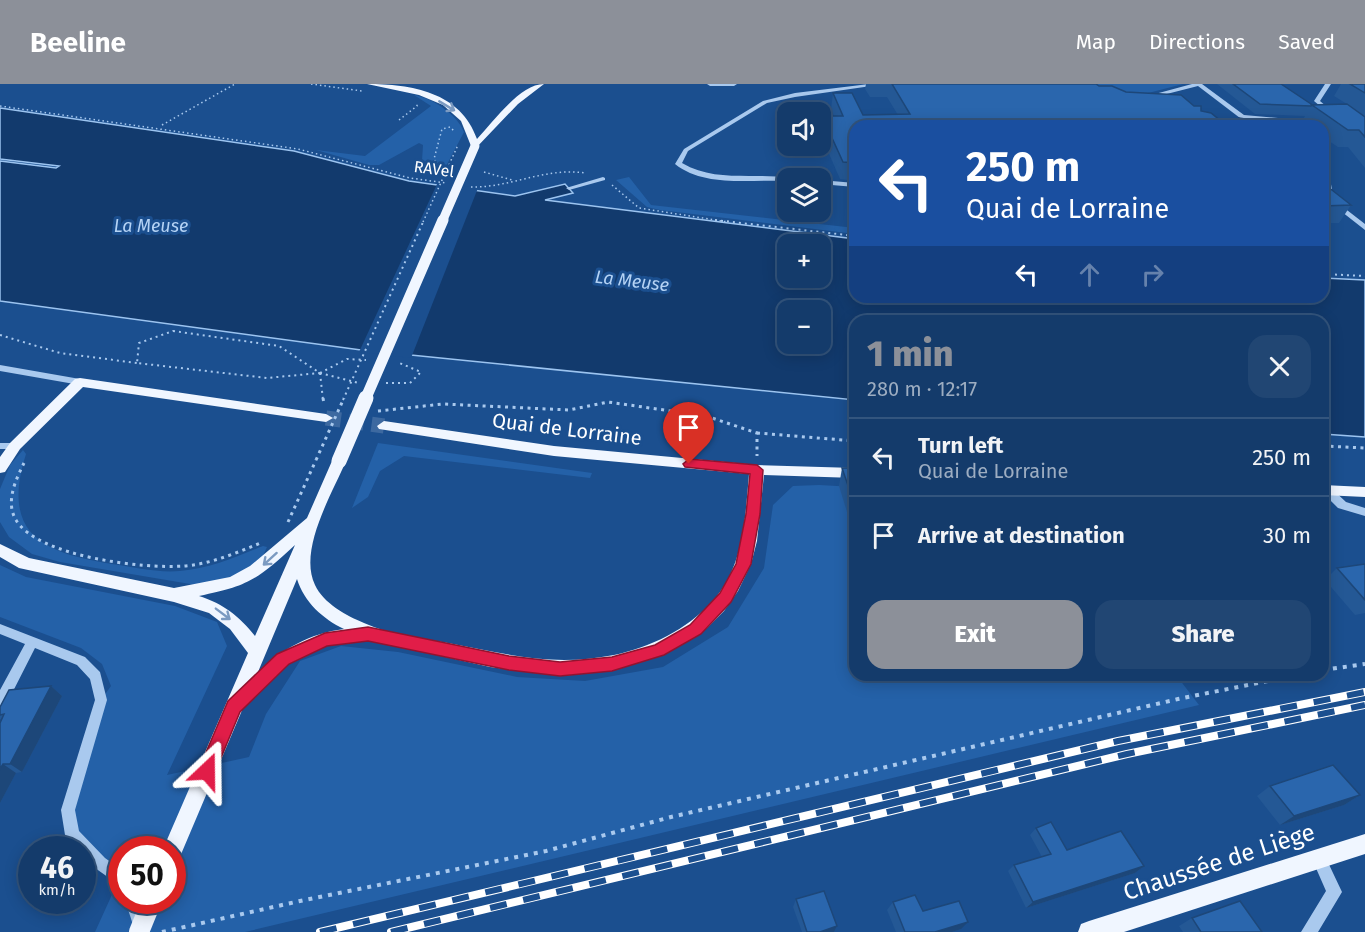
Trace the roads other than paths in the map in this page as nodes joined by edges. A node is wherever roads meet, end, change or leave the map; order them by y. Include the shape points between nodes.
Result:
1 (371, 84) edge
2 (527, 84) edge
3 (540, 84) edge
4 (710, 84) edge
5 (734, 84) edge
6 (882, 84) edge
7 (1199, 84) edge
8 (1328, 84) edge
9 (1145, 97) edge
10 (1242, 117) junction
11 (1338, 118) edge
12 (1244, 120) edge
13 (1278, 120) edge
14 (475, 146) junction
15 (603, 179) road end
16 (777, 179) edge
17 (831, 183) edge
18 (849, 184) edge
19 (569, 188) dead end
20 (1329, 202) edge
21 (1365, 228) edge
22 (0, 368) edge
23 (80, 382) junction
24 (331, 417) tunnel mouth
25 (384, 426) tunnel mouth
26 (0, 446) edge
27 (15, 446) junction
28 (0, 468) edge
29 (757, 470) junction
30 (849, 473) edge
31 (1329, 490) edge
32 (1365, 492) edge
33 (1329, 494) edge
34 (1365, 512) edge
35 (314, 519) junction
36 (303, 546) junction
37 (0, 550) edge
38 (174, 595) junction
39 (0, 629) edge
40 (368, 634) junction
41 (32, 642) junction
42 (258, 653) junction
43 (0, 703) edge
44 (234, 707) junction
45 (179, 836) edge
46 (1365, 844) edge
47 (1319, 859) junction
48 (108, 869) edge
49 (136, 914) edge
50 (147, 914) edge
51 (140, 932) edge
52 (1089, 932) edge
53 (1309, 932) edge

1 -> 14 main road via 416,92 448,104 466,122
2 - 14 main road via 482,128
3 - 14 main road via 515,102
4 - 5 street
6 - 16 street via 765,102 686,150 678,164 705,176
7 - 9 street
7 - 10 street
8 - 11 street via 1317,101
10 - 12 street
10 - 13 street
14 - 35 main road, bridge
15 - 19 street
17 - 18 street
20 - 21 street
22 - 23 street
23 - 24 main road
23 - 27 main road
25 - 29 main road, Quai de Lorraine via 555,451
26 - 27 street
27 - 28 main road
29 - 30 main road, Quai de Lorraine
29 - 40 main road via 743,564 726,597 695,629 659,650 612,664 560,669 509,663
31 - 32 main road
33 - 34 street via 1342,505
35 - 36 main road
35 -> 38 main road via 256,571 233,583
36 - 40 main road via 303,577 312,596 335,616
36 - 42 main road
37 - 38 main road via 25,564
38 -> 42 main road via 214,608 236,624
39 - 41 street
40 - 44 main road via 325,639 283,659
41 - 43 street
41 - 48 street via 81,661 96,676 100,700 68,810 72,835
42 - 44 main road
44 - 45 main road
46 - 47 main road, Chaussée de Liège
47 - 52 main road, Chaussée de Liège
47 - 53 street via 1334,892
49 - 51 street
50 - 51 main road, bridge

